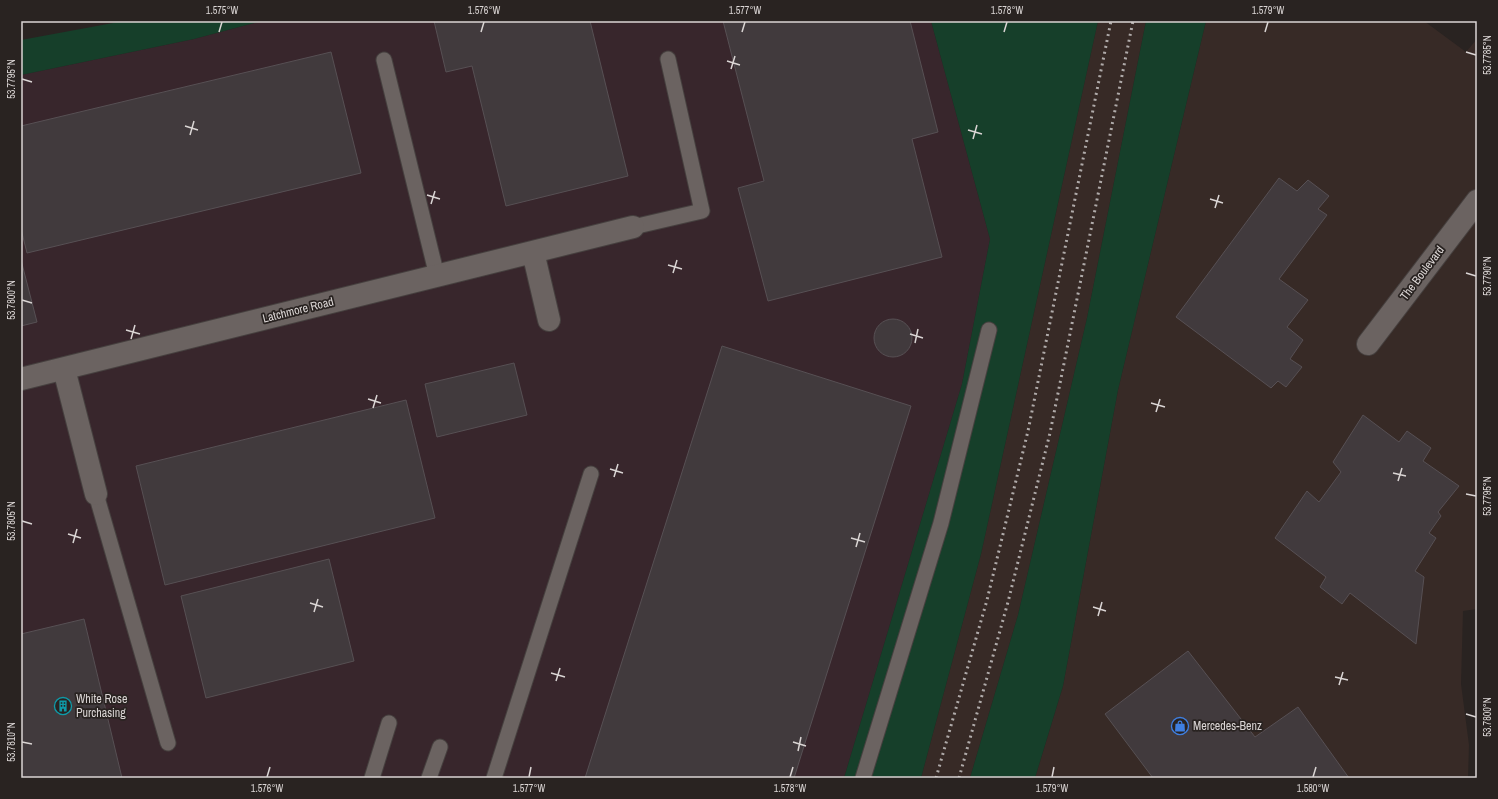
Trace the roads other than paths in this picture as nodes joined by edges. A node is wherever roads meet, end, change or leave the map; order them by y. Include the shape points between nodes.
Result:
1 (668, 59) dead end
2 (384, 60) dead end
3 (1477, 201) edge
4 (633, 227) joint
5 (533, 252) junction
6 (437, 276) junction
7 (549, 320) dead end
8 (989, 330) dead end
9 (1368, 344) dead end
10 (64, 369) junction
11 (21, 379) edge
12 (591, 474) dead end
13 (96, 494) joint
14 (389, 723) dead end
15 (168, 743) dead end
16 (440, 747) dead end
17 (372, 778) edge
18 (429, 778) edge
19 (494, 778) edge
20 (863, 778) edge

1 - 4 lane via 702,211
2 - 6 lane
3 - 9 street, The Boulevard
4 - 5 street, Latchmore Road
5 - 6 street, Latchmore Road
5 - 7 street
6 - 10 street, Latchmore Road
8 - 20 lane via 940,523
10 - 11 street, Latchmore Road
10 - 13 street
12 - 19 lane
13 - 15 lane
14 - 17 lane
16 - 18 lane

